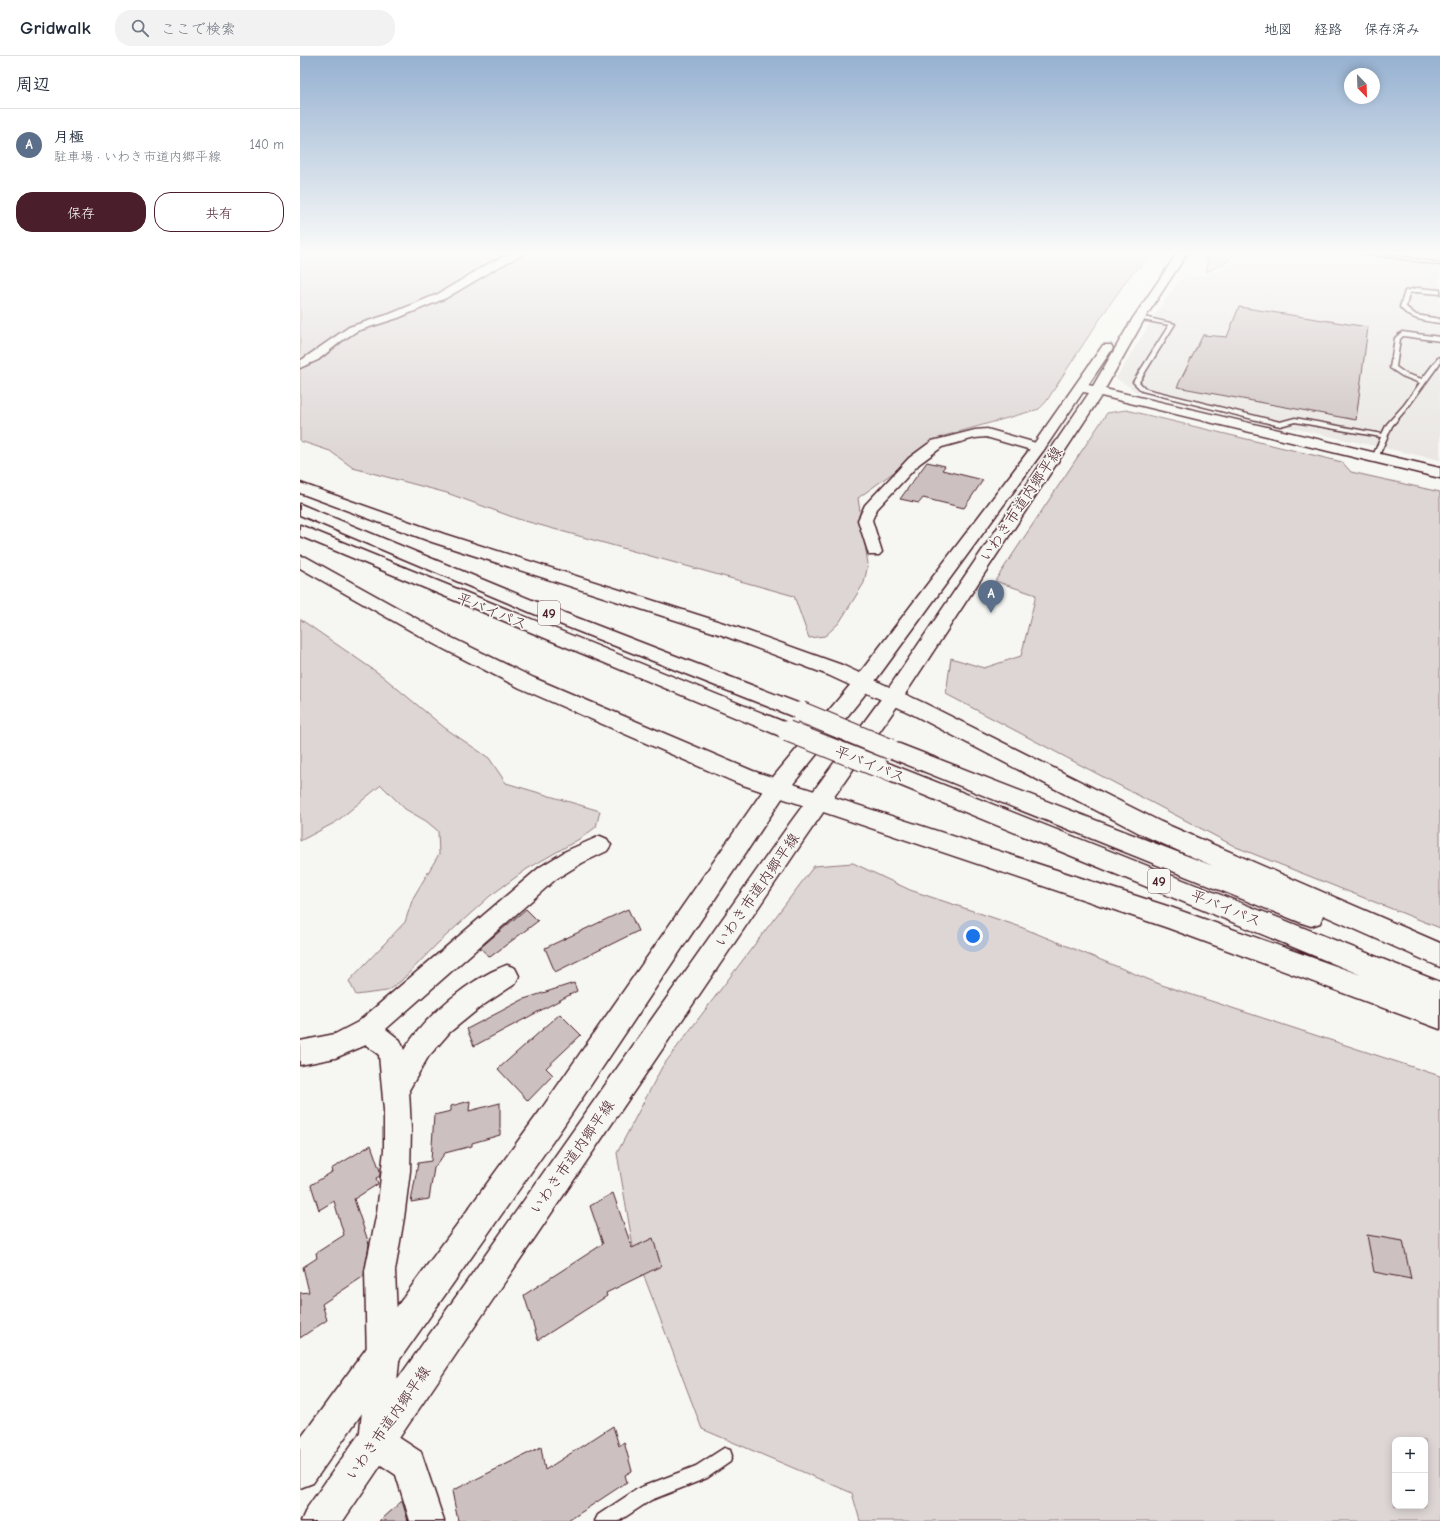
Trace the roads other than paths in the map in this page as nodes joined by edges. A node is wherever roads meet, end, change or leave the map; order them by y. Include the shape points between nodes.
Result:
1 (379, 320) edge
2 (1126, 320) edge
3 (1138, 320) edge
4 (1152, 320) edge
5 (1440, 339) edge
6 (1440, 359) edge
7 (300, 365) edge
8 (1424, 382) junction
9 (1080, 388) junction
10 (1097, 392) junction
11 (1384, 436) junction
12 (1038, 448) junction
13 (1375, 458) junction
14 (1440, 472) edge
15 (300, 488) edge
16 (300, 509) edge
17 (300, 530) edge
18 (874, 552) dead end
19 (300, 560) edge
20 (863, 683) junction
21 (893, 697) junction
22 (884, 758) junction
23 (777, 788) junction
24 (819, 802) junction
25 (600, 845) dead end
26 (1440, 955) edge
27 (1440, 965) edge
28 (507, 976) dead end
29 (1440, 996) edge
30 (1440, 1016) edge
31 (367, 1030) junction
32 (300, 1053) edge
33 (397, 1086) junction
34 (383, 1352) junction
35 (375, 1441) junction
36 (724, 1456) dead end
37 (300, 1470) edge
38 (320, 1521) edge
39 (427, 1521) edge
40 (604, 1521) edge

1 - 7 street via 352,329
2 - 9 main road, いわき市道内郷平線
3 - 10 main road, いわき市道内郷平線
4 - 11 lane via 1172,324 1136,382 1144,390 1280,424 1295,420
5 - 8 lane via 1408,333 1397,339 1394,368 1404,375
6 - 8 lane
8 - 11 lane via 1388,426
9 - 10 main road
9 - 12 main road, いわき市道内郷平線
10 - 13 main road
10 - 21 main road, いわき市道内郷平線
11 - 13 lane
12 - 18 street via 987,433 937,444 914,461 870,508 865,520
12 - 20 main road, いわき市道内郷平線
13 - 14 main road
15 - 20 main road via 452,542 729,631
16 - 22 main road, 平バイパス / 49, bridge via 523,603 801,712
17 - 22 main road, 平バイパス / 49, bridge via 787,731
19 - 23 main road via 441,640 527,683 744,777
20 - 21 main road
20 - 23 main road, いわき市道内郷平線
21 - 24 main road, いわき市道内郷平線
21 - 26 main road via 1153,829
22 - 27 main road, 平バイパス / 49
22 - 29 main road, 平バイパス / 49
23 - 24 main road
23 - 34 main road, いわき市道内郷平線 via 550,1121
24 - 30 main road via 1170,918
24 - 35 main road, いわき市道内郷平線
25 - 31 street via 574,857 548,874
28 - 33 street via 464,1006 422,1044
31 - 32 street via 348,1042
31 - 33 street via 391,1049
33 - 34 street via 398,1160 381,1260
34 - 35 street
34 - 37 main road, いわき市道内郷平線
35 - 38 main road, いわき市道内郷平線
35 - 39 street via 409,1464
36 - 40 lane via 700,1472 645,1494

